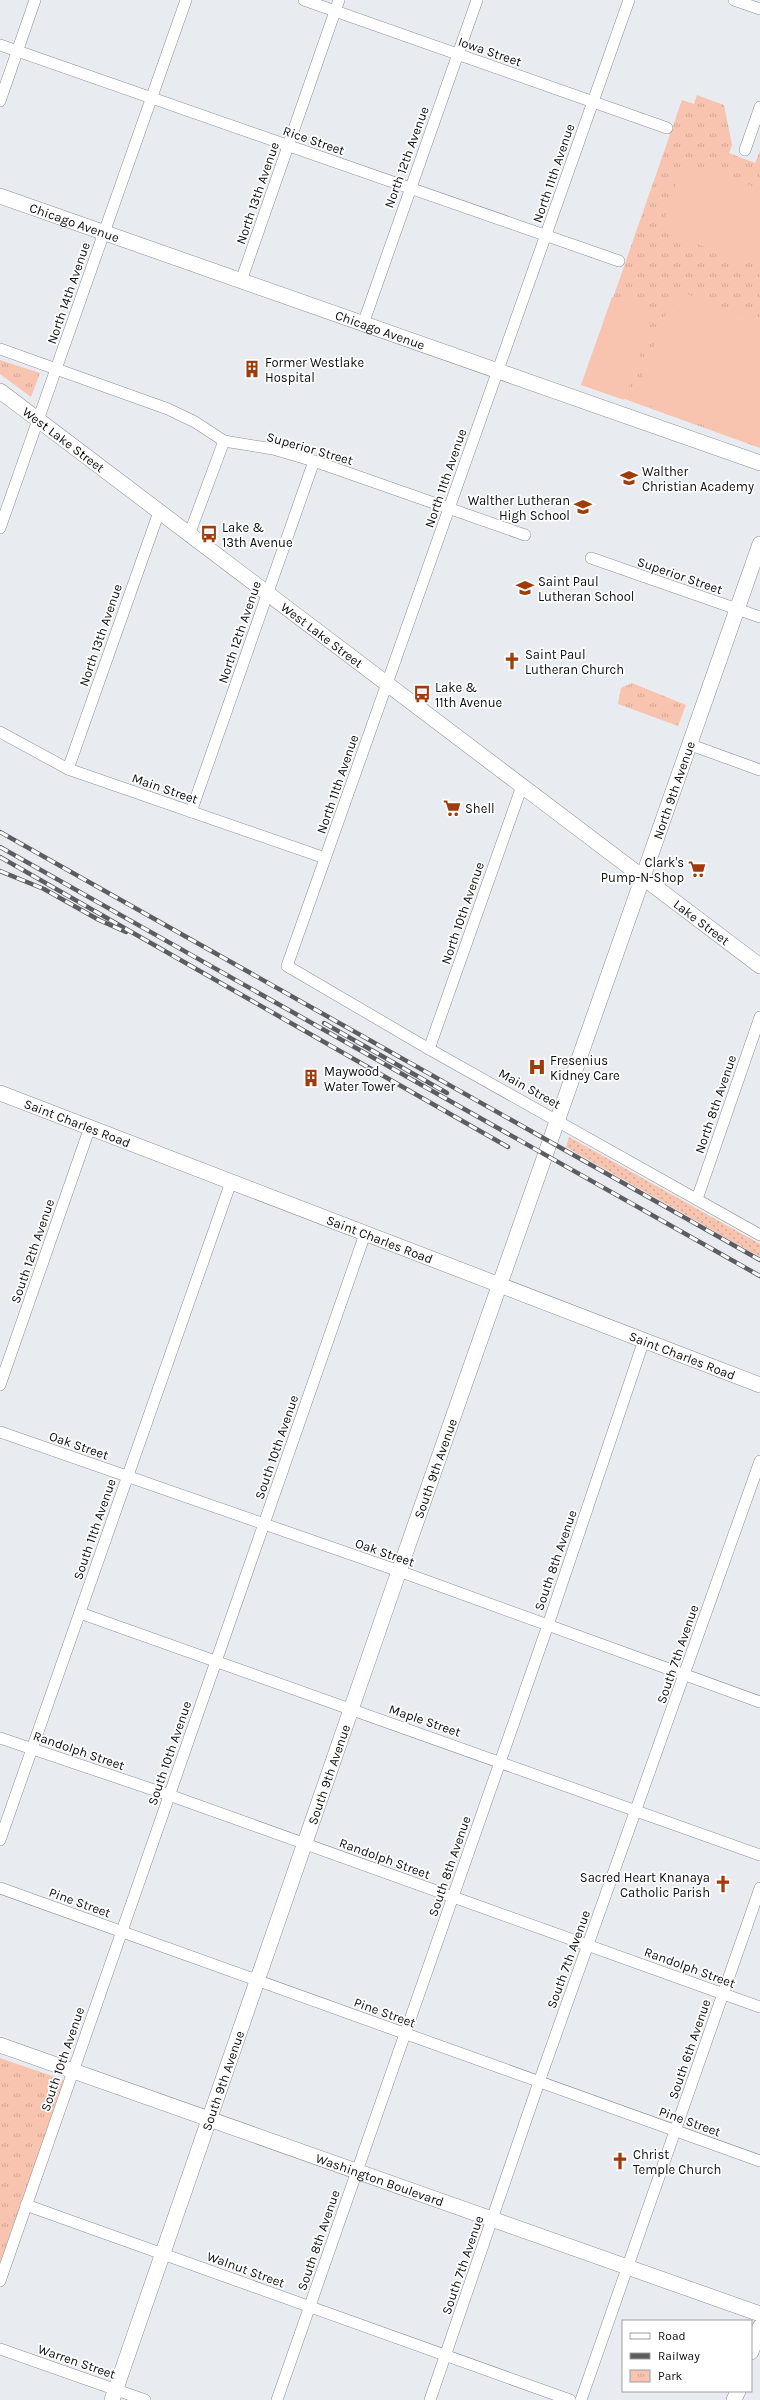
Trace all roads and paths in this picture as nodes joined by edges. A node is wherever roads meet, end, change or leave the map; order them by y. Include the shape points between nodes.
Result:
1 (35, 0) edge
2 (186, 0) edge
3 (304, 0) edge
4 (339, 0) edge
5 (477, 0) edge
6 (629, 0) edge
7 (734, 0) edge
8 (760, 9) edge
9 (336, 11) junction
10 (0, 45) edge
11 (17, 51) junction
12 (458, 54) junction
13 (152, 98) junction
14 (0, 101) edge
15 (593, 102) junction
16 (760, 107) edge
17 (667, 128) dead end
18 (288, 146) junction
19 (745, 150) dead end
20 (410, 188) junction
21 (0, 196) edge
22 (104, 233) junction
23 (546, 236) junction
24 (619, 261) dead end
25 (241, 281) junction
26 (362, 324) junction
27 (0, 349) edge
28 (56, 369) junction
29 (497, 372) junction
30 (0, 391) edge
31 (38, 420) junction
32 (224, 441) junction
33 (314, 461) junction
34 (760, 463) edge
35 (450, 508) junction
36 (159, 512) junction
37 (0, 528) edge
38 (525, 535) dead end
39 (189, 536) junction
40 (760, 544) edge
41 (591, 558) dead end
42 (267, 595) junction
43 (738, 610) junction
44 (760, 618) edge
45 (387, 685) junction
46 (0, 732) edge
47 (691, 745) junction
48 (68, 769) junction
49 (760, 770) edge
50 (522, 786) junction
51 (191, 812) junction
52 (326, 858) junction
53 (644, 878) junction
54 (287, 966) joint
55 (760, 966) edge
56 (760, 1018) edge
57 (429, 1049) junction
58 (0, 1093) edge
59 (559, 1120) junction
60 (90, 1127) junction
61 (548, 1150) joint
62 (231, 1182) junction
63 (697, 1199) junction
64 (365, 1234) junction
65 (760, 1234) edge
66 (501, 1286) junction
67 (644, 1340) junction
68 (0, 1385) edge
69 (760, 1385) edge
70 (0, 1432) edge
71 (760, 1461) edge
72 (128, 1476) junction
73 (264, 1524) junction
74 (399, 1571) junction
75 (80, 1613) junction
76 (548, 1625) junction
77 (216, 1662) junction
78 (685, 1676) junction
79 (760, 1702) edge
80 (353, 1710) junction
81 (0, 1738) edge
82 (32, 1749) junction
83 (500, 1762) junction
84 (169, 1796) junction
85 (636, 1811) junction
86 (0, 1840) edge
87 (306, 1845) junction
88 (760, 1855) edge
89 (0, 1888) edge
90 (760, 1888) edge
91 (453, 1897) junction
92 (122, 1932) junction
93 (588, 1945) junction
94 (258, 1981) junction
95 (723, 1994) junction
96 (760, 2007) edge
97 (405, 2034) junction
98 (0, 2045) edge
99 (73, 2071) junction
100 (539, 2082) junction
101 (210, 2118) junction
102 (675, 2131) junction
103 (760, 2161) edge
104 (357, 2171) junction
105 (26, 2205) junction
106 (493, 2219) junction
107 (163, 2254) junction
108 (628, 2267) junction
109 (0, 2281) edge
110 (310, 2307) junction
111 (760, 2314) edge
112 (760, 2327) edge
113 (0, 2349) edge
114 (752, 2349) edge
115 (446, 2356) junction
116 (114, 2395) edge
117 (145, 2400) edge
118 (277, 2400) edge
119 (430, 2400) edge
120 (570, 2400) edge
121 (581, 2400) edge

1 - 11 street
2 - 13 street, North 14th Avenue
3 - 9 street, Iowa Street
4 - 9 street, North 13th Avenue
5 - 12 street, North 12th Avenue
6 - 15 street, North 11th Avenue
7 - 8 street
9 - 12 street, Iowa Street
9 - 18 street, North 13th Avenue
10 - 11 street, Rice Street
11 - 13 street, Rice Street
11 - 14 street
12 - 15 street, Iowa Street
12 - 20 street, North 12th Avenue
13 - 18 street, Rice Street
13 - 22 street, North 14th Avenue
15 - 17 street, Iowa Street
15 - 23 street, North 11th Avenue
16 - 19 street
18 - 20 street, Rice Street
18 - 25 street, North 13th Avenue
20 - 23 street, Rice Street
20 - 26 street, North 12th Avenue
21 - 22 street, Chicago Avenue
22 - 25 street, Chicago Avenue
22 - 28 street, North 14th Avenue
23 - 24 street, Rice Street
23 - 29 street, North 11th Avenue
25 - 26 street, Chicago Avenue
26 - 29 street, Chicago Avenue
27 - 28 street, Superior Street
28 - 31 street, North 14th Avenue
28 - 32 street, Superior Street via 168,409 196,422
29 - 34 street, Chicago Avenue
29 - 35 street, North 11th Avenue
30 - 31 street, West Lake Street
31 - 36 street, West Lake Street
31 - 37 street, North 14th Avenue
32 - 33 street, Superior Street via 273,449
32 - 39 street
33 - 35 street, Superior Street
33 - 42 street, North 12th Avenue
35 - 38 street, Superior Street
35 - 45 street, North 11th Avenue
36 - 39 street, West Lake Street
36 - 48 street, North 13th Avenue
39 - 42 street, West Lake Street
40 - 43 street, North 9th Avenue
41 - 43 street, Superior Street
42 - 45 street, West Lake Street
42 - 51 street, North 12th Avenue
43 - 44 street, Superior Street
43 - 47 street, North 9th Avenue
45 - 50 street, West Lake Street
45 - 52 street, North 11th Avenue
46 - 48 street, Main Street
47 - 49 street
47 - 53 street, North 9th Avenue
48 - 51 street, Main Street
50 - 53 street, West Lake Street
50 - 57 street, North 10th Avenue
51 - 52 street, Main Street
52 - 54 street, North 11th Avenue
53 - 55 street, Lake Street
53 - 59 street, North 9th Avenue
54 - 57 street, Main Street
56 - 63 street, North 8th Avenue
57 - 59 street, Main Street
58 - 60 street, Saint Charles Road
59 - 61 street, North 9th Avenue
59 - 63 street, Main Street
60 - 62 street, Saint Charles Road
60 - 68 street, South 12th Avenue
61 - 66 street, South 9th Avenue
62 - 64 street, Saint Charles Road
62 - 72 street, South 11th Avenue
63 - 65 street, Main Street
64 - 66 street, Saint Charles Road
64 - 73 street, South 10th Avenue
66 - 67 street, Saint Charles Road
66 - 74 street, South 9th Avenue
67 - 69 street, Saint Charles Road
67 - 76 street, South 8th Avenue
70 - 72 street, Oak Street
71 - 78 street, South 7th Avenue
72 - 73 street, Oak Street
72 - 75 street, South 11th Avenue
73 - 74 street, Oak Street
73 - 77 street, South 10th Avenue
74 - 76 street, Oak Street
74 - 80 street, South 9th Avenue
75 - 77 street, Maple Street
75 - 82 street, South 11th Avenue
76 - 78 street, Oak Street
76 - 83 street, South 8th Avenue
77 - 80 street, Maple Street
77 - 84 street, South 10th Avenue
78 - 79 street, Oak Street
78 - 85 street, South 7th Avenue
80 - 83 street, Maple Street
80 - 87 street, South 9th Avenue
81 - 82 street, Randolph Street
82 - 84 street, Randolph Street
82 - 86 street, South 11th Avenue
83 - 85 street, Maple Street
83 - 91 street, South 8th Avenue
84 - 87 street, Randolph Street
84 - 92 street, South 10th Avenue
85 - 88 street, Maple Street
85 - 93 street, South 7th Avenue
87 - 91 street, Randolph Street
87 - 94 street, South 9th Avenue
89 - 92 street, Pine Street
90 - 95 street, South 6th Avenue
91 - 93 street, Randolph Street
91 - 97 street, South 8th Avenue
92 - 94 street, Pine Street
92 - 99 street, South 10th Avenue
93 - 95 street, Randolph Street
93 - 100 street, South 7th Avenue
94 - 97 street, Pine Street
94 - 101 street, South 9th Avenue
95 - 96 street, Randolph Street
95 - 102 street, South 6th Avenue
97 - 100 street, Pine Street
97 - 104 street, South 8th Avenue
98 - 99 street, Washington Boulevard
99 - 101 street, Washington Boulevard
99 - 105 street, South 10th Avenue
100 - 102 street, Pine Street
100 - 106 street, South 7th Avenue
101 - 104 street, Washington Boulevard
101 - 107 street, South 9th Avenue
102 - 103 street, Pine Street
102 - 108 street, South 6th Avenue
104 - 106 street, Washington Boulevard
104 - 110 street, South 8th Avenue
105 - 107 street, Walnut Street
105 - 109 street, South 10th Avenue
106 - 108 street, Washington Boulevard
106 - 115 street, South 7th Avenue
107 - 110 street, Walnut Street
107 - 116 street, South 9th Avenue
108 - 111 street, Washington Boulevard
108 - 121 street, South 6th Avenue
110 - 115 street, Walnut Street
110 - 118 street, South 8th Avenue
112 - 114 street
113 - 116 street, Warren Street
115 - 119 street, South 7th Avenue
115 - 120 street, Walnut Street
116 - 117 street, Warren Street

